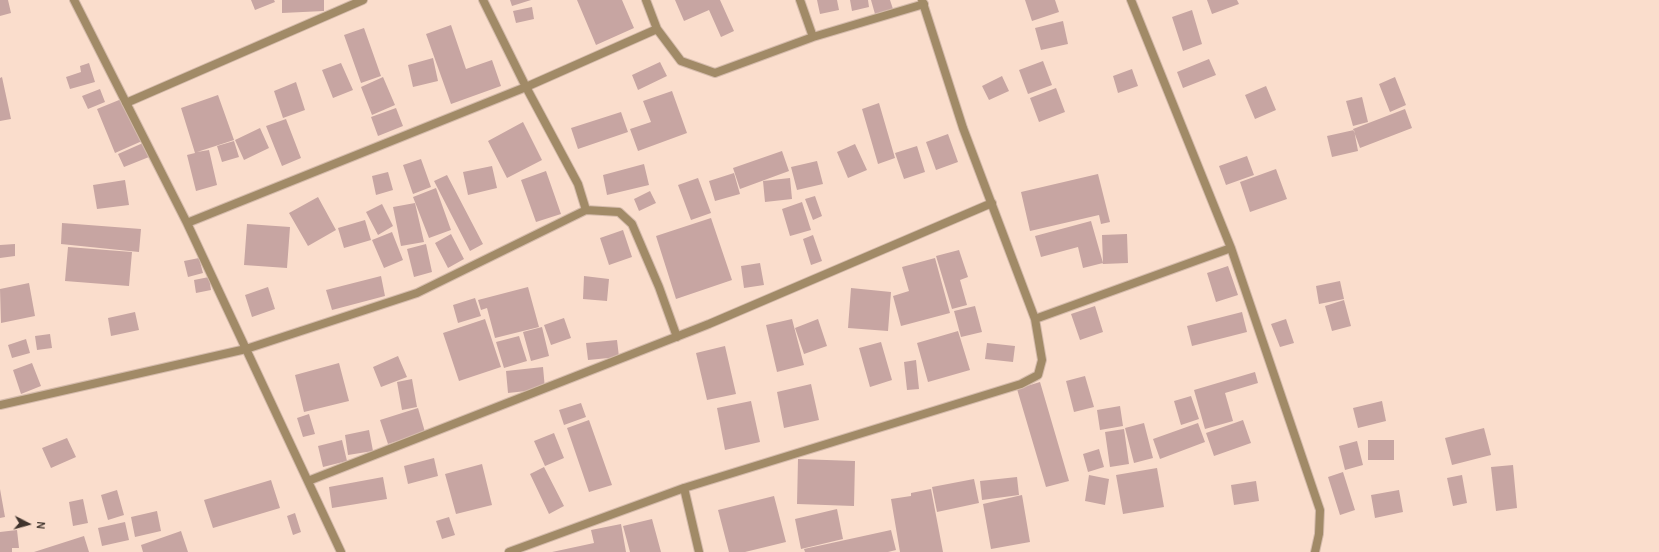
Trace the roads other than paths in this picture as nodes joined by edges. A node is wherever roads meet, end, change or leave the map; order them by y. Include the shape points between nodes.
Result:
1 (74, 0) edge
2 (364, 0) edge
3 (484, 0) edge
4 (646, 0) edge
5 (800, 0) edge
6 (1131, 0) edge
7 (923, 2) edge
8 (657, 29) junction
9 (813, 37) junction
10 (526, 87) junction
11 (126, 103) junction
12 (992, 202) junction
13 (586, 210) junction
14 (187, 223) junction
15 (1231, 248) junction
16 (1036, 319) junction
17 (677, 337) junction
18 (246, 349) junction
19 (0, 405) edge
20 (308, 481) junction
21 (684, 488) junction
22 (341, 552) edge
23 (509, 552) edge
24 (699, 552) edge
25 (1315, 552) edge

1 - 11 street
2 - 11 street
3 - 10 street
4 - 8 street
5 - 9 street
6 - 15 street
7 - 9 street
7 - 12 street via 963,128
8 - 9 street via 681,61 715,73
8 - 10 street
10 - 13 street via 578,184
10 - 14 street
11 - 14 street
12 - 16 street
12 - 17 street
13 - 17 street via 619,212 632,224
13 - 18 street via 417,294
14 - 18 street
15 - 16 street
15 - 25 street via 1320,510
16 - 21 street via 1042,360 1038,375 1021,384
17 - 20 street
18 - 19 street
18 - 20 street
20 - 22 street
21 - 23 street
21 - 24 street

